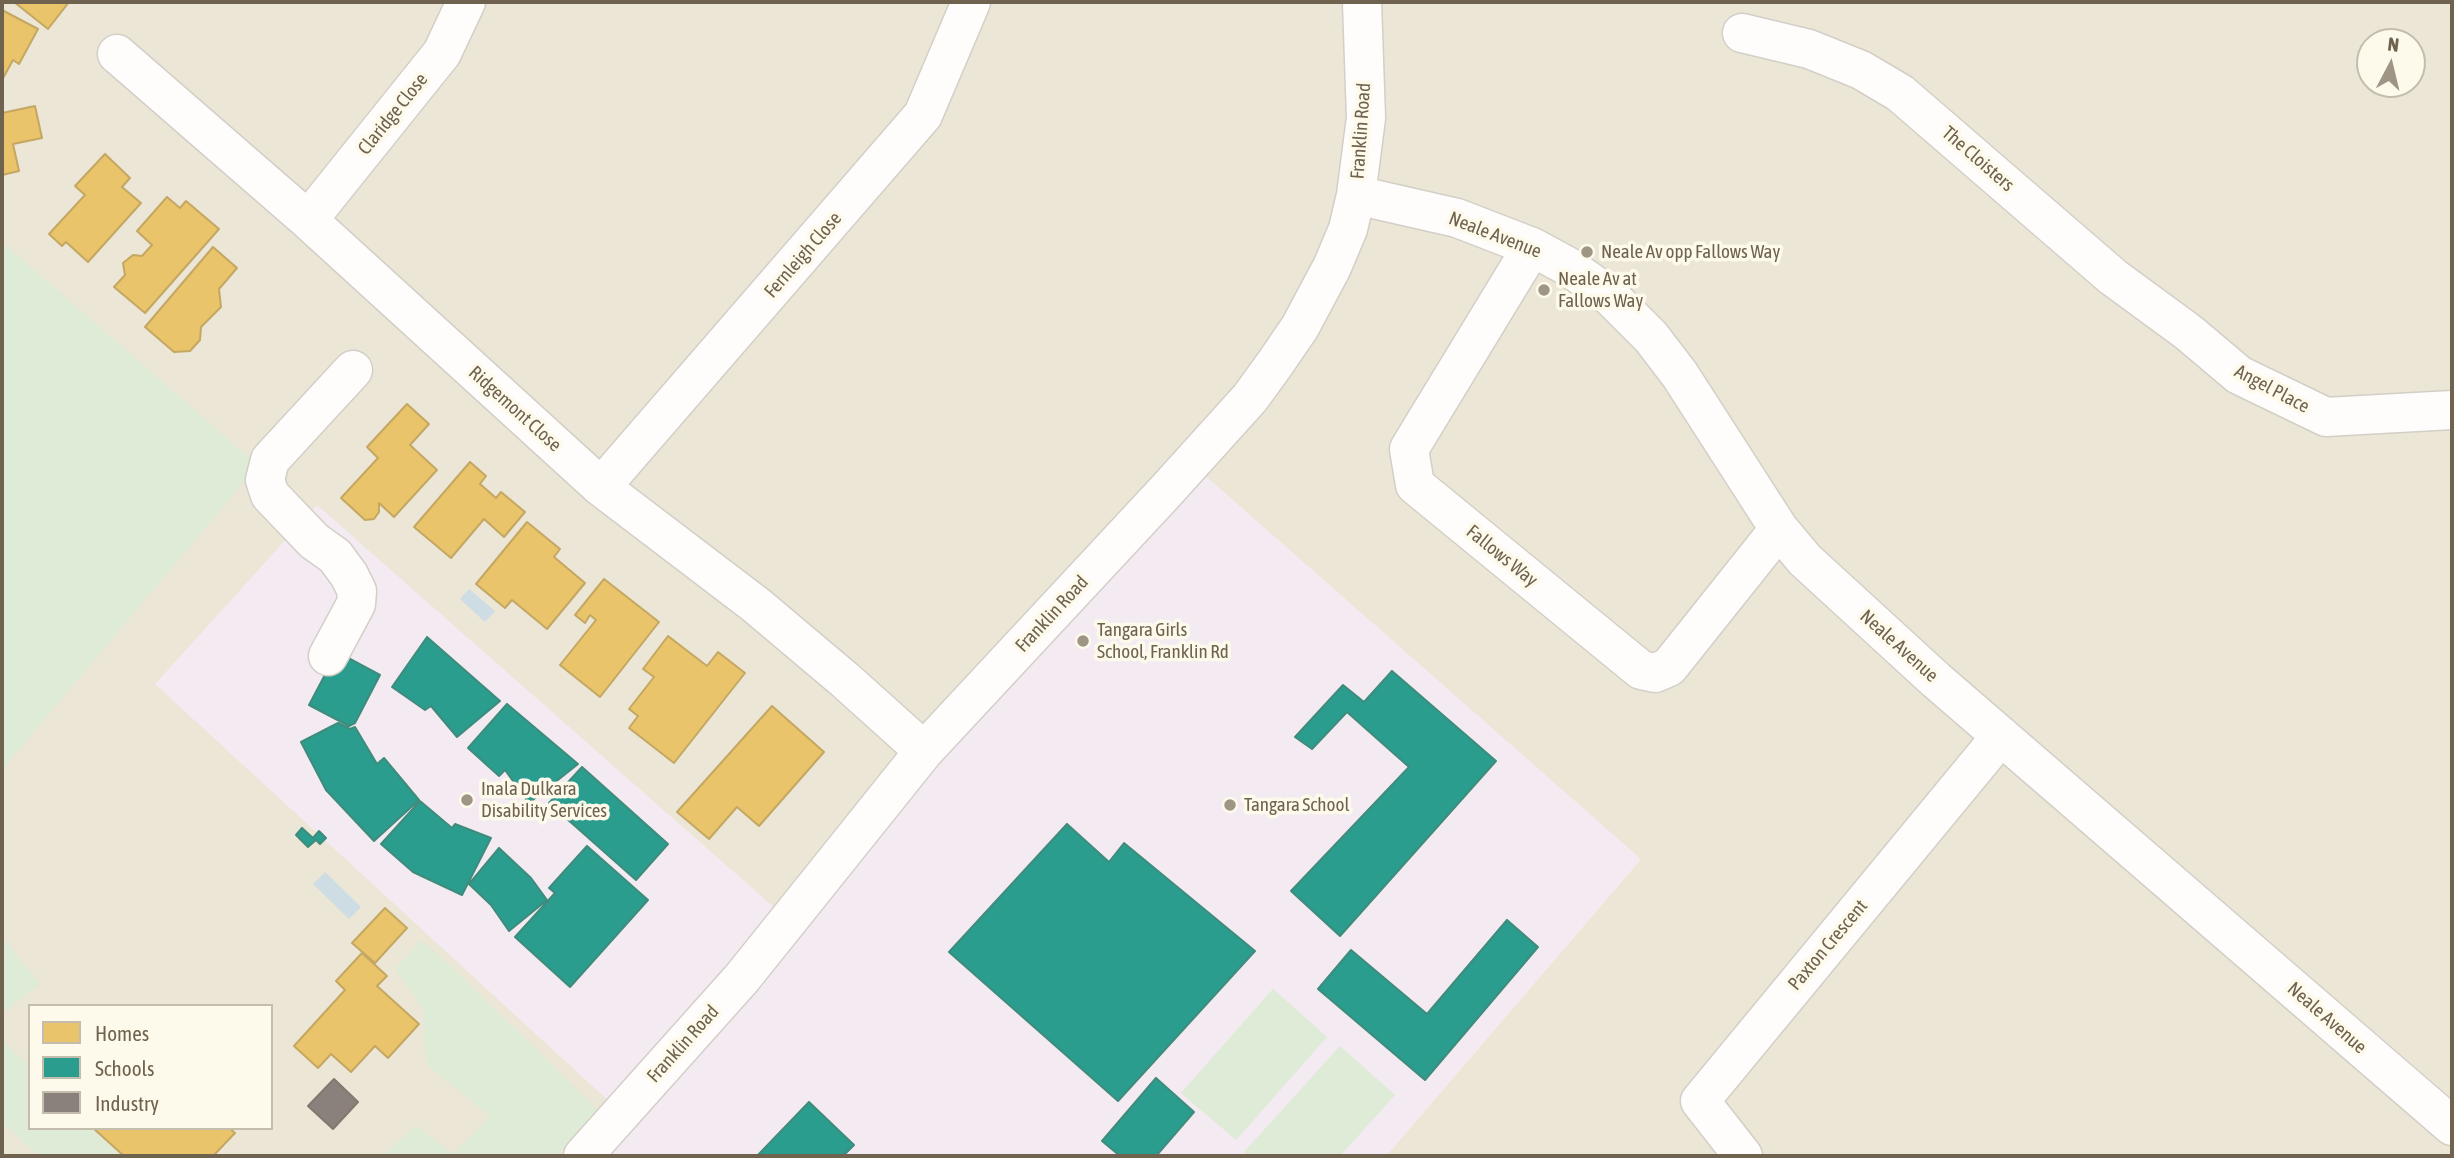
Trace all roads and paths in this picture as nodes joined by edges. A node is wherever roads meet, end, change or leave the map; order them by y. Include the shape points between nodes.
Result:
1 (466, 2) edge
2 (971, 2) edge
3 (1362, 2) edge
4 (1742, 33) dead end
5 (117, 54) dead end
6 (1356, 195) junction
7 (308, 220) junction
8 (1532, 247) junction
9 (2188, 332) joint
10 (354, 370) dead end
11 (2452, 410) edge
12 (601, 487) junction
13 (1779, 529) junction
14 (328, 656) dead end
15 (2001, 736) junction
16 (924, 751) junction
17 (2452, 1126) edge
18 (583, 1156) edge
19 (1743, 1156) edge

1 - 7 street, Claridge Close via 442,53
2 - 12 street, Fernleigh Close via 923,115
3 - 6 street, Franklin Road via 1366,118
4 - 9 street, The Cloisters via 1809,49 1861,70 1900,93 2113,277
5 - 7 street, Ridgemont Close
6 - 8 street, Neale Avenue via 1457,218
6 - 16 street, Franklin Road via 1332,267 1300,327 1250,398
7 - 12 street, Ridgemont Close
8 - 13 street, Neale Avenue via 1611,297 1651,337
8 - 13 street, Fallows Way via 1409,449 1415,485 1641,670 1656,673 1669,667
9 - 11 street, Angel Place via 2239,375 2326,417
10 - 14 street via 270,460 265,480 270,495 313,541 334,556 357,591 356,604
12 - 16 street, Ridgemont Close via 756,606
13 - 15 street, Neale Avenue via 1805,560
15 - 17 street, Neale Avenue
15 - 19 street, Paxton Crescent via 1700,1101
16 - 18 street, Franklin Road via 742,978

